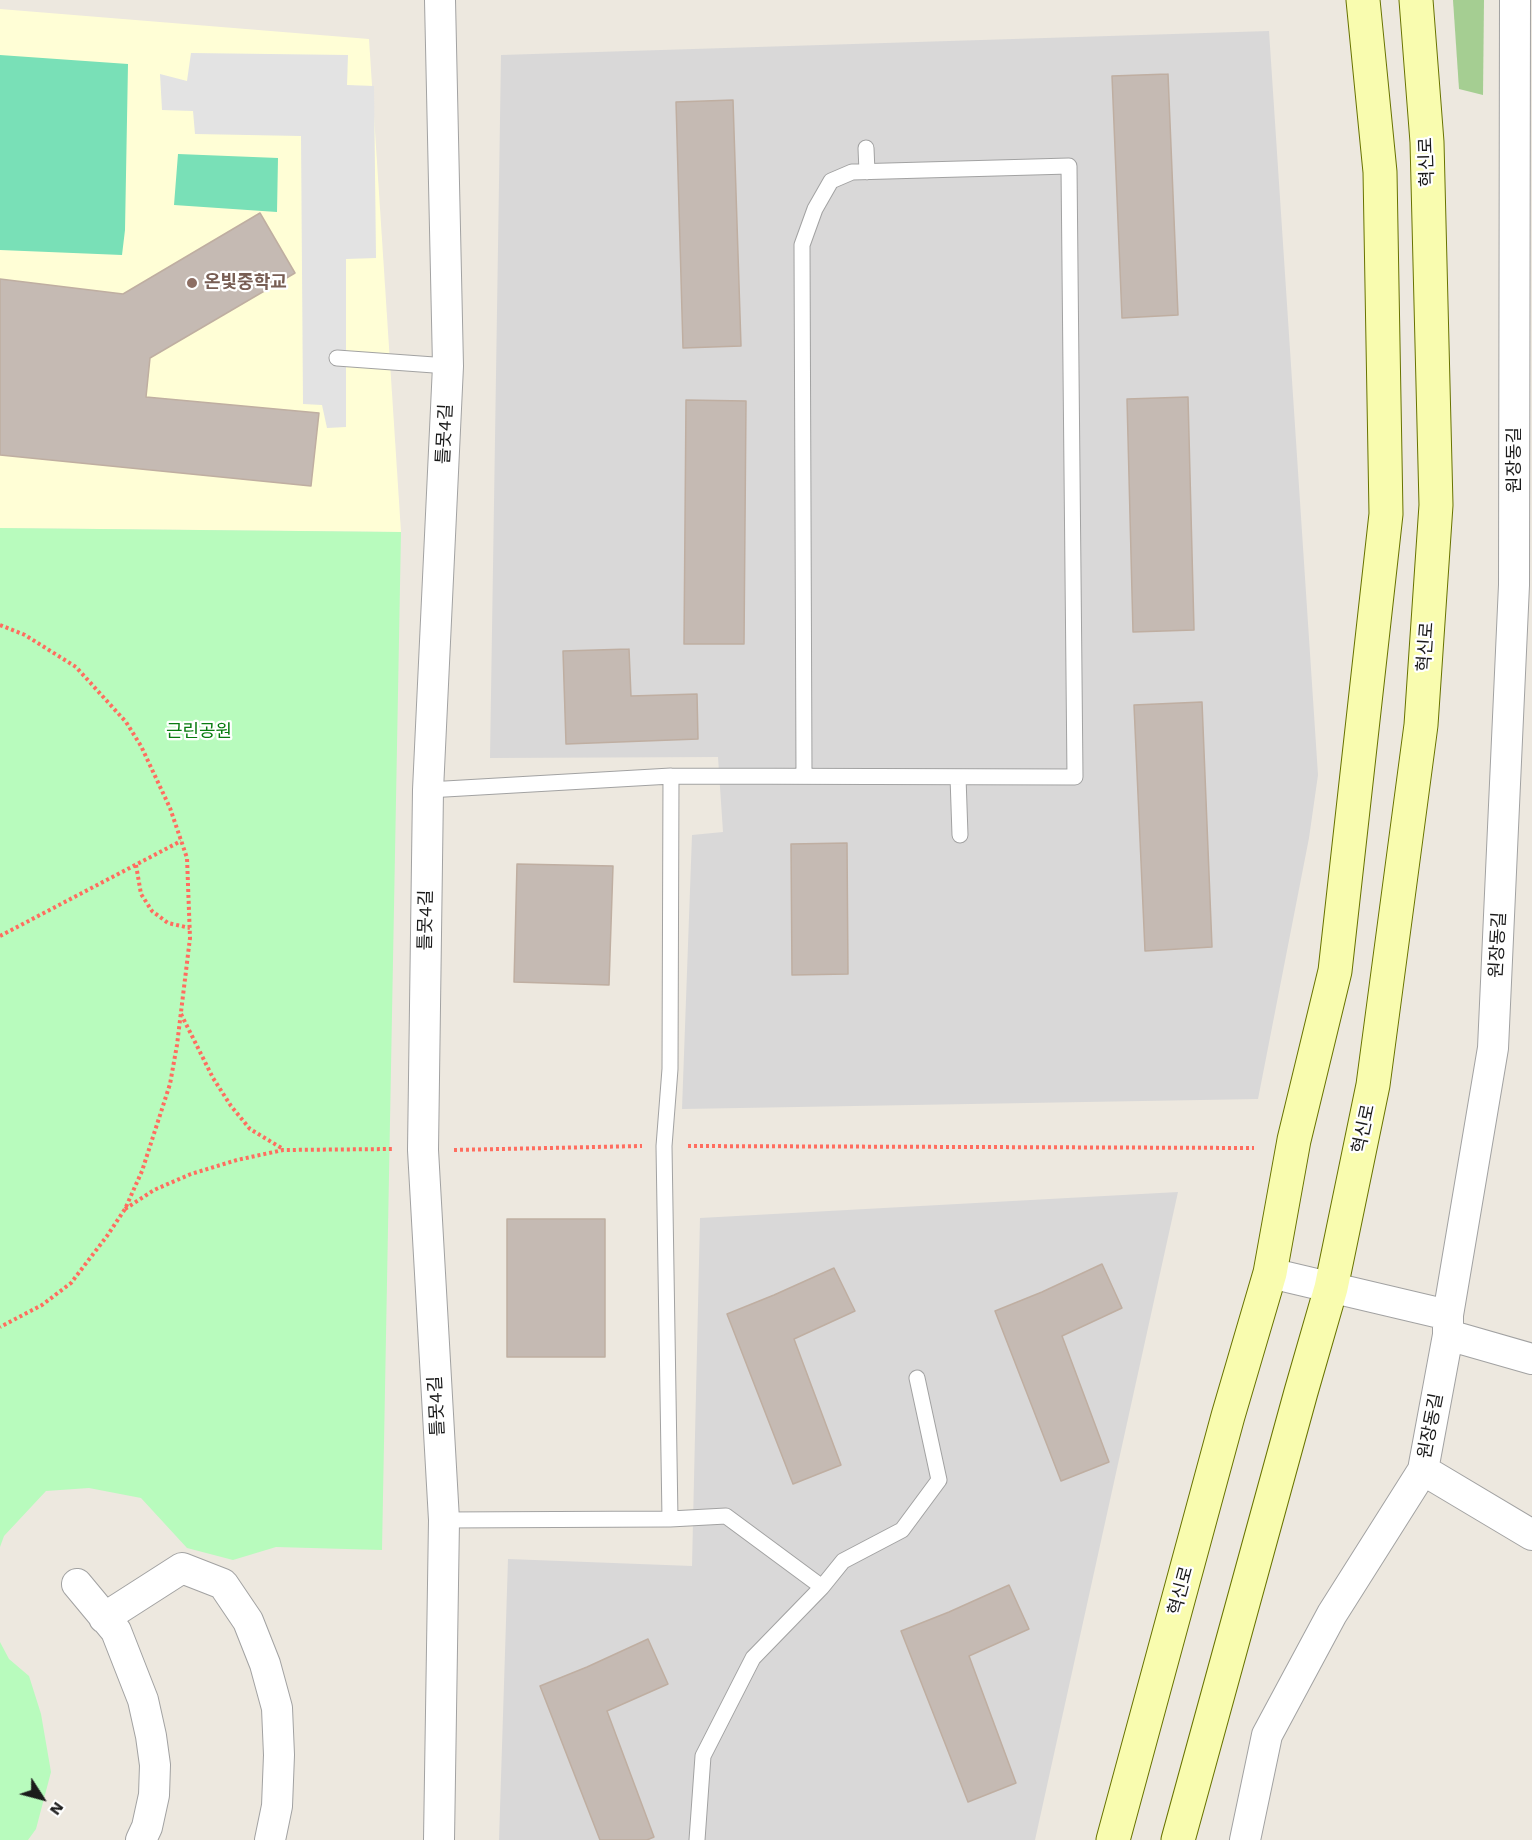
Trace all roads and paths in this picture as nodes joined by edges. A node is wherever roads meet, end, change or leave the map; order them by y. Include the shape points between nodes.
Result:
1 (440, 0) edge
2 (1363, 0) edge
3 (1416, 0) edge
4 (1515, 0) edge
5 (866, 148) dead end
6 (867, 172) junction
7 (337, 358) dead end
8 (448, 366) junction
9 (0, 625) edge
10 (671, 776) junction
11 (804, 776) junction
12 (958, 777) junction
13 (428, 790) junction
14 (960, 835) dead end
15 (181, 842) junction
16 (136, 866) junction
17 (190, 928) junction
18 (0, 936) edge
19 (181, 1014) junction
20 (283, 1149) dead end
21 (1270, 1273) junction
22 (1331, 1288) junction
23 (1448, 1325) junction
24 (0, 1327) edge
25 (1532, 1359) edge
26 (917, 1378) dead end
27 (1423, 1470) junction
28 (670, 1519) junction
29 (444, 1520) junction
30 (1532, 1535) edge
31 (77, 1584) dead end
32 (822, 1587) junction
33 (104, 1618) junction
34 (141, 1840) edge
35 (270, 1840) edge
36 (440, 1840) edge
37 (697, 1840) edge
38 (1113, 1840) edge
39 (1178, 1840) edge
40 (1245, 1840) edge

1 - 8 street, 틀못4길
2 - 21 main road, 혁신로 via 1380,172 1386,514 1335,971 1294,1140
3 - 22 main road, 혁신로 via 1427,142 1436,505 1421,725 1395,922 1372,1085
4 - 23 street, 원장동길 via 1514,585 1493,1048
5 - 6 lane
6 - 11 lane via 852,172 831,181 815,209 802,245
6 - 12 lane via 1069,166 1075,777
7 - 8 lane
8 - 13 street, 틀못4길
9 - 15 path via 25,635 76,668 126,722 170,808
10 - 11 lane
10 - 13 lane
10 - 28 lane via 670,1069 664,1146
11 - 12 lane
12 - 14 lane
13 - 29 street, 틀못4길 via 423,1150
15 - 16 path
15 - 17 path via 187,858
16 - 17 path via 141,894 152,910 168,923
16 - 18 path
17 - 19 path
19 - 20 path via 231,1106 250,1129
19 - 24 path via 170,1084 142,1172 125,1209 71,1283 42,1305
21 - 22 street
21 - 38 main road, 혁신로
22 - 23 street
22 - 39 main road, 혁신로
23 - 25 street
23 - 27 street, 원장동길
26 - 32 lane via 939,1480 902,1530 843,1561
27 - 30 street
27 - 40 street, 원장동길 via 1332,1614 1267,1735
28 - 29 lane
28 - 32 lane via 726,1516
29 - 36 street, 틀못4길
31 - 33 street
32 - 37 lane via 753,1658 703,1756
33 - 34 street via 116,1631 130,1664 151,1736 154,1795
33 - 35 street via 182,1568 223,1584 248,1621 277,1708 277,1806

